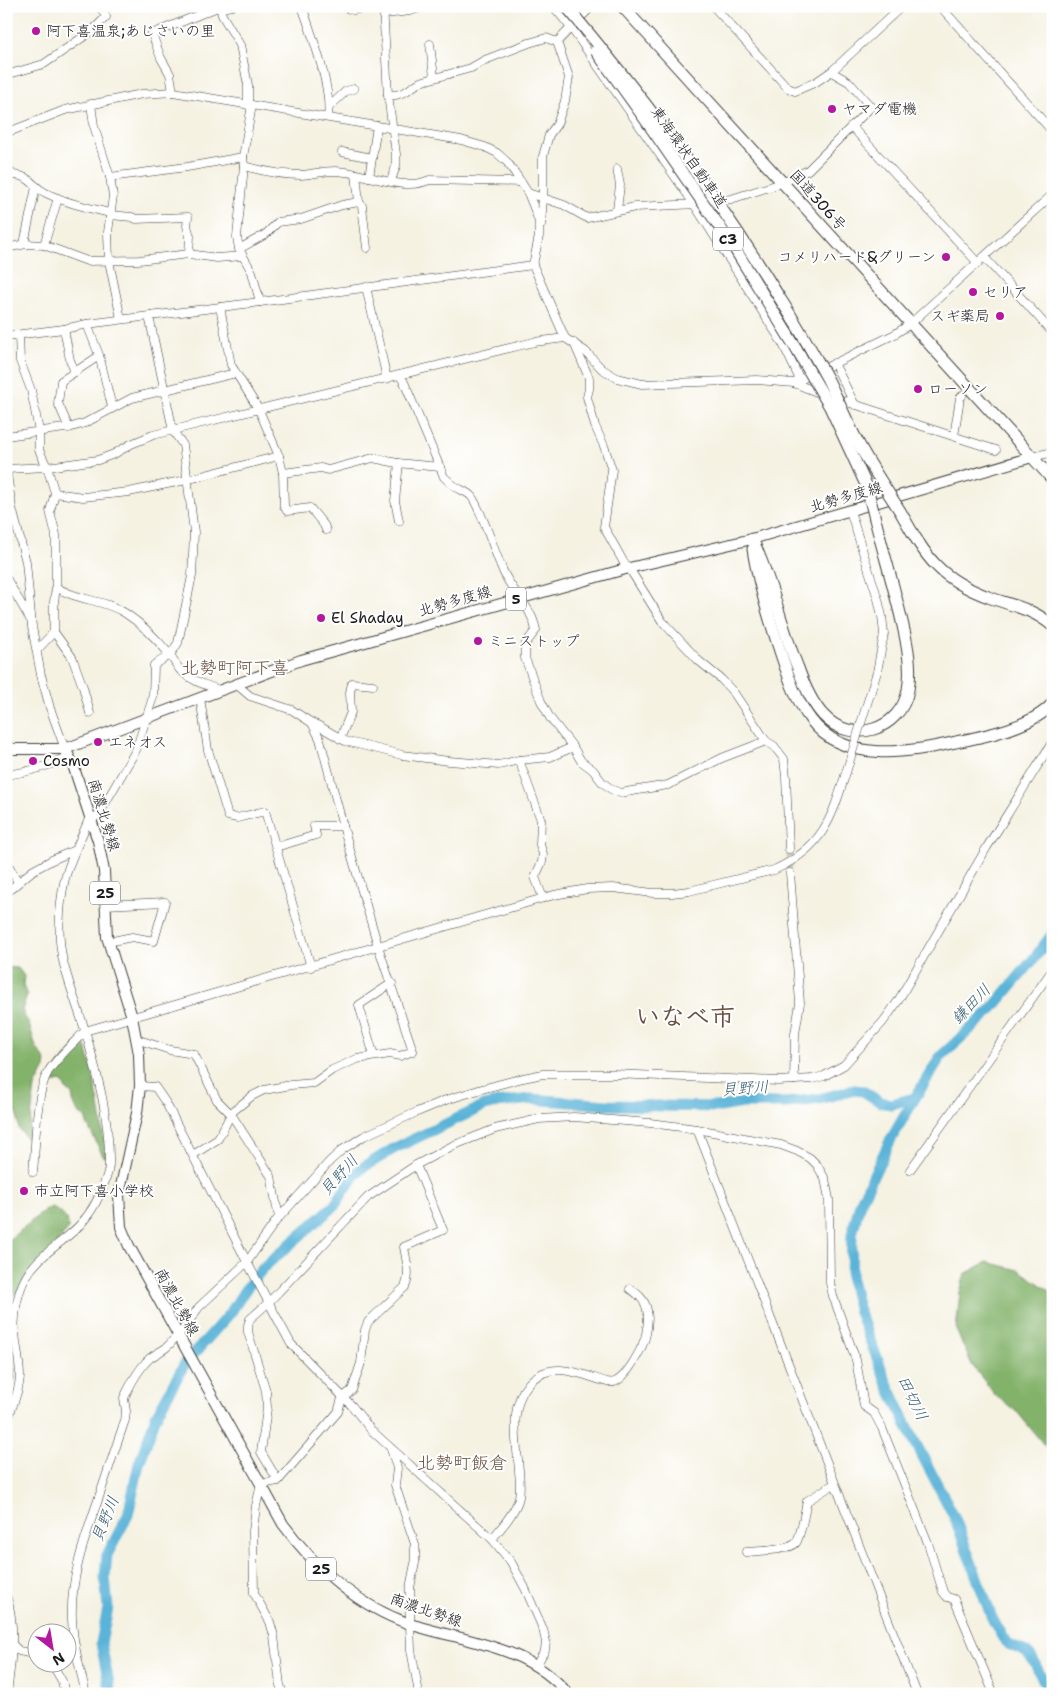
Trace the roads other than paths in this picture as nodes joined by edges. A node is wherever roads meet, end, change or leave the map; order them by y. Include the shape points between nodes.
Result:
1 (100, 6) edge
2 (232, 6) edge
3 (302, 6) edge
4 (348, 6) edge
5 (371, 6) edge
6 (426, 6) edge
7 (553, 6) edge
8 (566, 6) edge
9 (592, 6) edge
10 (622, 6) edge
11 (713, 6) edge
12 (902, 6) edge
13 (940, 6) edge
14 (220, 8) junction
15 (200, 10) edge
16 (384, 10) edge
17 (572, 29) junction
18 (557, 42) junction
19 (430, 44) dead end
20 (832, 71) junction
21 (6, 74) edge
22 (434, 77) junction
23 (354, 89) dead end
24 (173, 92) junction
25 (388, 94) junction
26 (91, 104) junction
27 (250, 105) junction
28 (329, 107) junction
29 (328, 117) junction
30 (377, 126) junction
31 (851, 126) junction
32 (391, 128) junction
33 (1053, 132) edge
34 (6, 133) edge
35 (342, 152) dead end
36 (243, 157) junction
37 (372, 158) junction
38 (244, 166) junction
39 (6, 167) edge
40 (617, 169) dead end
41 (356, 174) junction
42 (10, 177) edge
43 (110, 177) junction
44 (369, 177) junction
45 (391, 181) junction
46 (521, 182) junction
47 (782, 183) junction
48 (36, 187) junction
49 (528, 193) junction
50 (1053, 194) edge
51 (58, 198) junction
52 (543, 198) junction
53 (359, 202) junction
54 (694, 204) junction
55 (618, 210) junction
56 (110, 214) junction
57 (539, 236) junction
58 (24, 244) junction
59 (44, 245) junction
60 (6, 248) edge
61 (366, 248) dead end
62 (241, 252) junction
63 (189, 254) junction
64 (984, 257) junction
65 (109, 261) junction
66 (978, 263) junction
67 (533, 264) junction
68 (366, 287) junction
69 (260, 302) junction
70 (220, 307) junction
71 (149, 316) junction
72 (121, 319) junction
73 (87, 324) junction
74 (910, 324) junction
75 (64, 329) junction
76 (1053, 333) edge
77 (19, 335) junction
78 (6, 336) edge
79 (569, 340) junction
80 (100, 356) junction
81 (834, 363) junction
82 (75, 372) junction
83 (236, 373) junction
84 (400, 376) junction
85 (387, 379) junction
86 (797, 381) junction
87 (165, 391) junction
88 (962, 396) dead end
89 (855, 405) junction
90 (112, 407) junction
91 (259, 410) junction
92 (69, 428) junction
93 (40, 431) junction
94 (173, 431) junction
95 (6, 436) edge
96 (954, 436) junction
97 (996, 450) dead end
98 (1053, 452) edge
99 (279, 456) junction
100 (1032, 457) junction
101 (399, 463) junction
102 (47, 467) junction
103 (440, 467) junction
104 (6, 469) edge
105 (283, 473) junction
106 (186, 480) junction
107 (1053, 480) edge
108 (7, 485) edge
109 (55, 493) junction
110 (850, 511) junction
111 (399, 521) dead end
112 (326, 530) dead end
113 (752, 539) junction
114 (629, 568) junction
115 (6, 578) edge
116 (56, 587) junction
117 (520, 598) junction
118 (31, 621) junction
119 (1053, 626) edge
120 (54, 632) junction
121 (37, 650) junction
122 (170, 656) junction
123 (236, 684) junction
124 (373, 685) dead end
125 (219, 690) junction
126 (200, 698) junction
127 (1053, 703) edge
128 (90, 714) dead end
129 (146, 718) junction
130 (312, 723) junction
131 (340, 739) junction
132 (766, 741) junction
133 (1053, 741) edge
134 (6, 747) edge
135 (573, 747) junction
136 (67, 752) junction
137 (519, 760) junction
138 (6, 775) edge
139 (91, 818) junction
140 (343, 826) junction
141 (276, 848) junction
142 (789, 849) tunnel mouth
143 (75, 850) junction
144 (6, 861) edge
145 (790, 873) tunnel mouth
146 (18, 882) junction
147 (6, 893) edge
148 (544, 898) junction
149 (105, 905) junction
150 (108, 942) junction
151 (378, 946) junction
152 (310, 967) junction
153 (1053, 969) edge
154 (392, 983) junction
155 (132, 1017) junction
156 (85, 1031) junction
157 (136, 1039) junction
158 (374, 1056) junction
159 (794, 1080) junction
160 (140, 1086) junction
161 (231, 1114) junction
162 (697, 1129) junction
163 (193, 1155) junction
164 (416, 1165) junction
165 (910, 1170) dead end
166 (33, 1172) dead end
167 (280, 1218) junction
168 (247, 1262) junction
169 (630, 1288) dead end
170 (268, 1303) junction
171 (184, 1330) dead end
172 (178, 1340) junction
173 (342, 1398) junction
174 (6, 1424) edge
175 (391, 1449) junction
176 (278, 1481) junction
177 (261, 1484) junction
178 (834, 1484) junction
179 (492, 1539) junction
180 (746, 1552) dead end
181 (6, 1595) edge
182 (410, 1624) junction
183 (13, 1645) junction
184 (28, 1653) edge
185 (536, 1666) junction
186 (57, 1672) edge
187 (7, 1694) edge
188 (65, 1694) edge
189 (86, 1694) edge
190 (283, 1694) edge
191 (417, 1694) edge
192 (568, 1694) edge
193 (917, 1694) edge
194 (994, 1694) edge

1 - 21 street via 106,17 92,30 39,67
2 - 14 street
3 - 28 street via 317,52
4 - 5 street via 353,10
6 - 16 street via 410,11
7 - 17 street
8 - 113 highway, 東海環状自動車道 / C3, bridge via 766,298 830,407 867,487 908,654 910,678 906,699 889,722 863,731 833,723 824,716 795,662
8 - 119 highway, 東海環状自動車道 / C3, bridge via 653,114 753,255 922,550 959,584 1034,612
9 - 17 street
10 - 47 highway, 国道306号
11 - 20 street via 788,88 795,91
12 - 20 street
13 - 33 street
14 - 15 street
14 - 27 street via 240,46
15 - 24 street via 152,34 170,74
16 - 25 street
17 - 18 street
17 - 54 street
18 - 22 street via 546,38 528,43 471,68
18 - 52 street via 569,77 565,100 543,156
19 - 22 street
20 - 31 street via 848,82 871,107
22 - 25 street via 406,92
23 - 28 street via 346,91
24 - 26 street via 142,94
24 - 27 street
25 - 32 street
26 - 34 street via 65,110
26 - 43 street via 94,126
27 - 29 street
27 - 36 street
28 - 29 street
29 - 30 street
30 - 32 street
30 - 37 street
31 - 47 street via 818,162
31 - 66 street
32 - 45 street via 396,166
32 - 46 street via 485,147 507,162
35 - 37 street
36 - 38 street
36 - 43 street
37 - 44 street
38 - 41 street via 272,174 336,171
38 - 62 street via 237,238
39 - 42 street
40 - 55 street via 620,186
41 - 44 street
41 - 53 street
42 - 48 street via 27,177
43 - 56 street via 113,196
44 - 45 street
45 - 46 street via 404,184 422,184 429,180
46 - 49 street
47 - 54 street via 731,199
47 - 74 highway, 国道306号
48 - 51 street
48 - 58 street
49 - 52 street
49 - 57 street via 539,222
50 - 64 street
51 - 56 street
51 - 59 street
52 - 55 street via 587,218
52 - 57 street
53 - 61 street
53 - 62 street via 301,219 278,222
54 - 55 street
54 - 86 street via 782,344
56 - 63 street via 136,218 188,217
56 - 65 street
57 - 67 street
58 - 59 street
58 - 60 street
59 - 65 street via 87,261
62 - 63 street via 217,258
62 - 69 street via 252,272
63 - 65 street
64 - 66 street
64 - 76 street
65 - 72 street
66 - 74 street
67 - 68 street
67 - 79 street
68 - 69 street
68 - 85 street
69 - 70 street
70 - 71 street
70 - 83 street via 231,365
71 - 72 street
71 - 87 street
72 - 73 street
73 - 75 street
73 - 80 street
74 - 81 street
74 - 100 highway, 国道306号
75 - 77 street
75 - 82 street
77 - 78 street
77 - 93 street via 20,361 31,390
79 - 84 street via 534,342
79 - 86 street via 602,369 617,378 642,384
79 - 114 street via 589,378 587,397 612,470 604,527
80 - 82 street
80 - 90 street
81 - 86 street
81 - 89 street
82 - 92 street via 61,381 58,404
83 - 87 street
83 - 91 street
84 - 85 street
84 - 103 street
85 - 91 street
86 - 89 street
87 - 90 street via 132,398
87 - 94 street
88 - 96 street
89 - 96 street
90 - 92 street via 85,423
91 - 94 street
91 - 99 street
92 - 93 street
93 - 95 street
93 - 102 street via 38,450
94 - 102 street via 153,435 98,460
94 - 106 street via 183,445
96 - 97 street
98 - 100 street
99 - 105 street
99 - 106 street
100 - 107 highway, 国道306号
100 - 110 main road, 北勢多度線 / 5
101 - 103 street
101 - 105 street via 374,458 328,470
101 - 111 street via 395,501
102 - 104 street
102 - 109 street
103 - 117 street via 444,477 470,495 489,532 503,572
104 - 108 street
105 - 112 street via 287,511 310,508
106 - 109 street via 129,492 83,497
106 - 122 street via 194,532 192,576 178,643
108 - 118 street via 26,562
109 - 116 street via 50,511 56,534
110 - 113 main road, 北勢多度線 / 5
110 - 148 street, bridge via 878,599 884,634 877,672 834,811 816,841 787,864 760,874 672,893 587,889
113 - 114 main road, 北勢多度線 / 5
113 - 127 highway via 771,625 794,693 812,721 847,747 893,752 943,745 1023,722 1041,714
114 - 117 main road, 北勢多度線 / 5
114 - 132 street via 662,621 734,693
115 - 118 street
116 - 120 street
116 - 122 street via 66,594 123,611 140,623
117 - 123 main road, 北勢多度線 / 5 via 300,660
117 - 135 street via 526,604 536,630 526,643 525,658 550,718
118 - 121 street
120 - 121 street
120 - 128 street via 72,657
121 - 136 street via 50,708
122 - 125 street via 181,671 197,682
122 - 129 street via 154,665 153,698
123 - 125 main road, 北勢多度線 / 5
123 - 130 street via 250,696 292,710
124 - 131 street via 352,683 351,712
125 - 126 main road, 北勢多度線 / 5
126 - 129 main road, 北勢多度線 / 5
126 - 141 street via 208,750 228,816 237,818 265,811
129 - 136 main road, 北勢多度線 / 5
129 - 139 street via 136,750 99,814
130 - 131 street
130 - 140 street via 320,739
131 - 137 street via 374,749 449,761 499,764
132 - 135 street via 722,758 668,785 620,793 602,782 581,761
132 - 142 street via 784,759
133 - 159 street via 883,1022 844,1065 824,1076
134 - 136 main road, 北勢多度線 / 5
135 - 137 street via 550,757
136 - 138 street via 59,762
136 - 139 main road, 南濃北勢線 / 25
137 - 148 street via 541,820 543,854 536,877
139 - 143 street
139 - 149 main road, 南濃北勢線 / 25 via 104,871
140 - 141 street via 314,826 316,835
140 - 151 street
141 - 152 street
143 - 146 street
143 - 156 street via 64,884 60,941 63,964
144 - 146 street
145 - 159 street via 800,1003 795,1034
146 - 147 street
148 - 151 street
149 - 150 main road, 南濃北勢線 / 25
149 - 150 street via 165,902 154,941 132,937
150 - 155 main road, 南濃北勢線 / 25
151 - 152 street
151 - 154 street
152 - 155 street
153 - 165 street
154 - 158 street via 359,1005
154 - 158 street via 413,1051 400,1056
155 - 156 street
155 - 157 main road, 南濃北勢線 / 25
156 - 166 street via 49,1070 44,1080
156 - 174 street via 104,1113 109,1166 101,1193 90,1213 71,1234 40,1259 20,1291 14,1330 19,1385
157 - 160 main road, 南濃北勢線 / 25
157 - 161 street via 194,1054 218,1100
158 - 161 street via 357,1059 332,1070 314,1083 264,1090
159 - 167 street via 567,1073 523,1078 446,1100 364,1136 330,1160
160 - 163 street via 158,1090
160 - 172 main road, 南濃北勢線 / 25 via 135,1128 118,1205 124,1236
161 - 163 street via 218,1139
161 - 167 street via 271,1176
162 - 164 street via 574,1117 539,1119 495,1129
162 - 178 street
162 - 194 street via 796,1150 817,1164 825,1179 829,1199 830,1283 856,1360 864,1406 874,1413 882,1428 928,1542 943,1592 954,1599
163 - 168 street
164 - 170 street via 368,1197
164 - 173 street via 444,1230 404,1247 408,1282 368,1322 364,1330 362,1362 352,1390
167 - 168 street
168 - 170 street
168 - 171 street via 198,1307
169 - 179 street via 646,1306 648,1320 646,1336 622,1378 614,1383 557,1369 548,1370 533,1379 518,1399 518,1501
170 - 173 street via 291,1344
170 - 176 street via 250,1319 248,1325 266,1391 261,1452
172 - 177 main road, 南濃北勢線 / 25
172 - 189 street via 150,1358 124,1398 125,1420 89,1524 74,1584 72,1620
173 - 175 street
173 - 176 street via 338,1412
175 - 179 street
175 - 182 street via 398,1468 395,1485 414,1544
176 - 177 street
177 - 182 main road, 南濃北勢線 / 25 via 283,1524 318,1566 349,1592
177 - 190 street via 253,1531 253,1586 274,1636
178 - 180 street via 807,1501 796,1542 788,1548
178 - 193 street
179 - 185 street via 511,1562 543,1629 545,1650
181 - 183 street
182 - 185 main road, 南濃北勢線 / 25 via 494,1646
182 - 191 street
183 - 184 street via 19,1651
183 - 187 street
185 - 192 main road, 南濃北勢線 / 25
186 - 188 street

